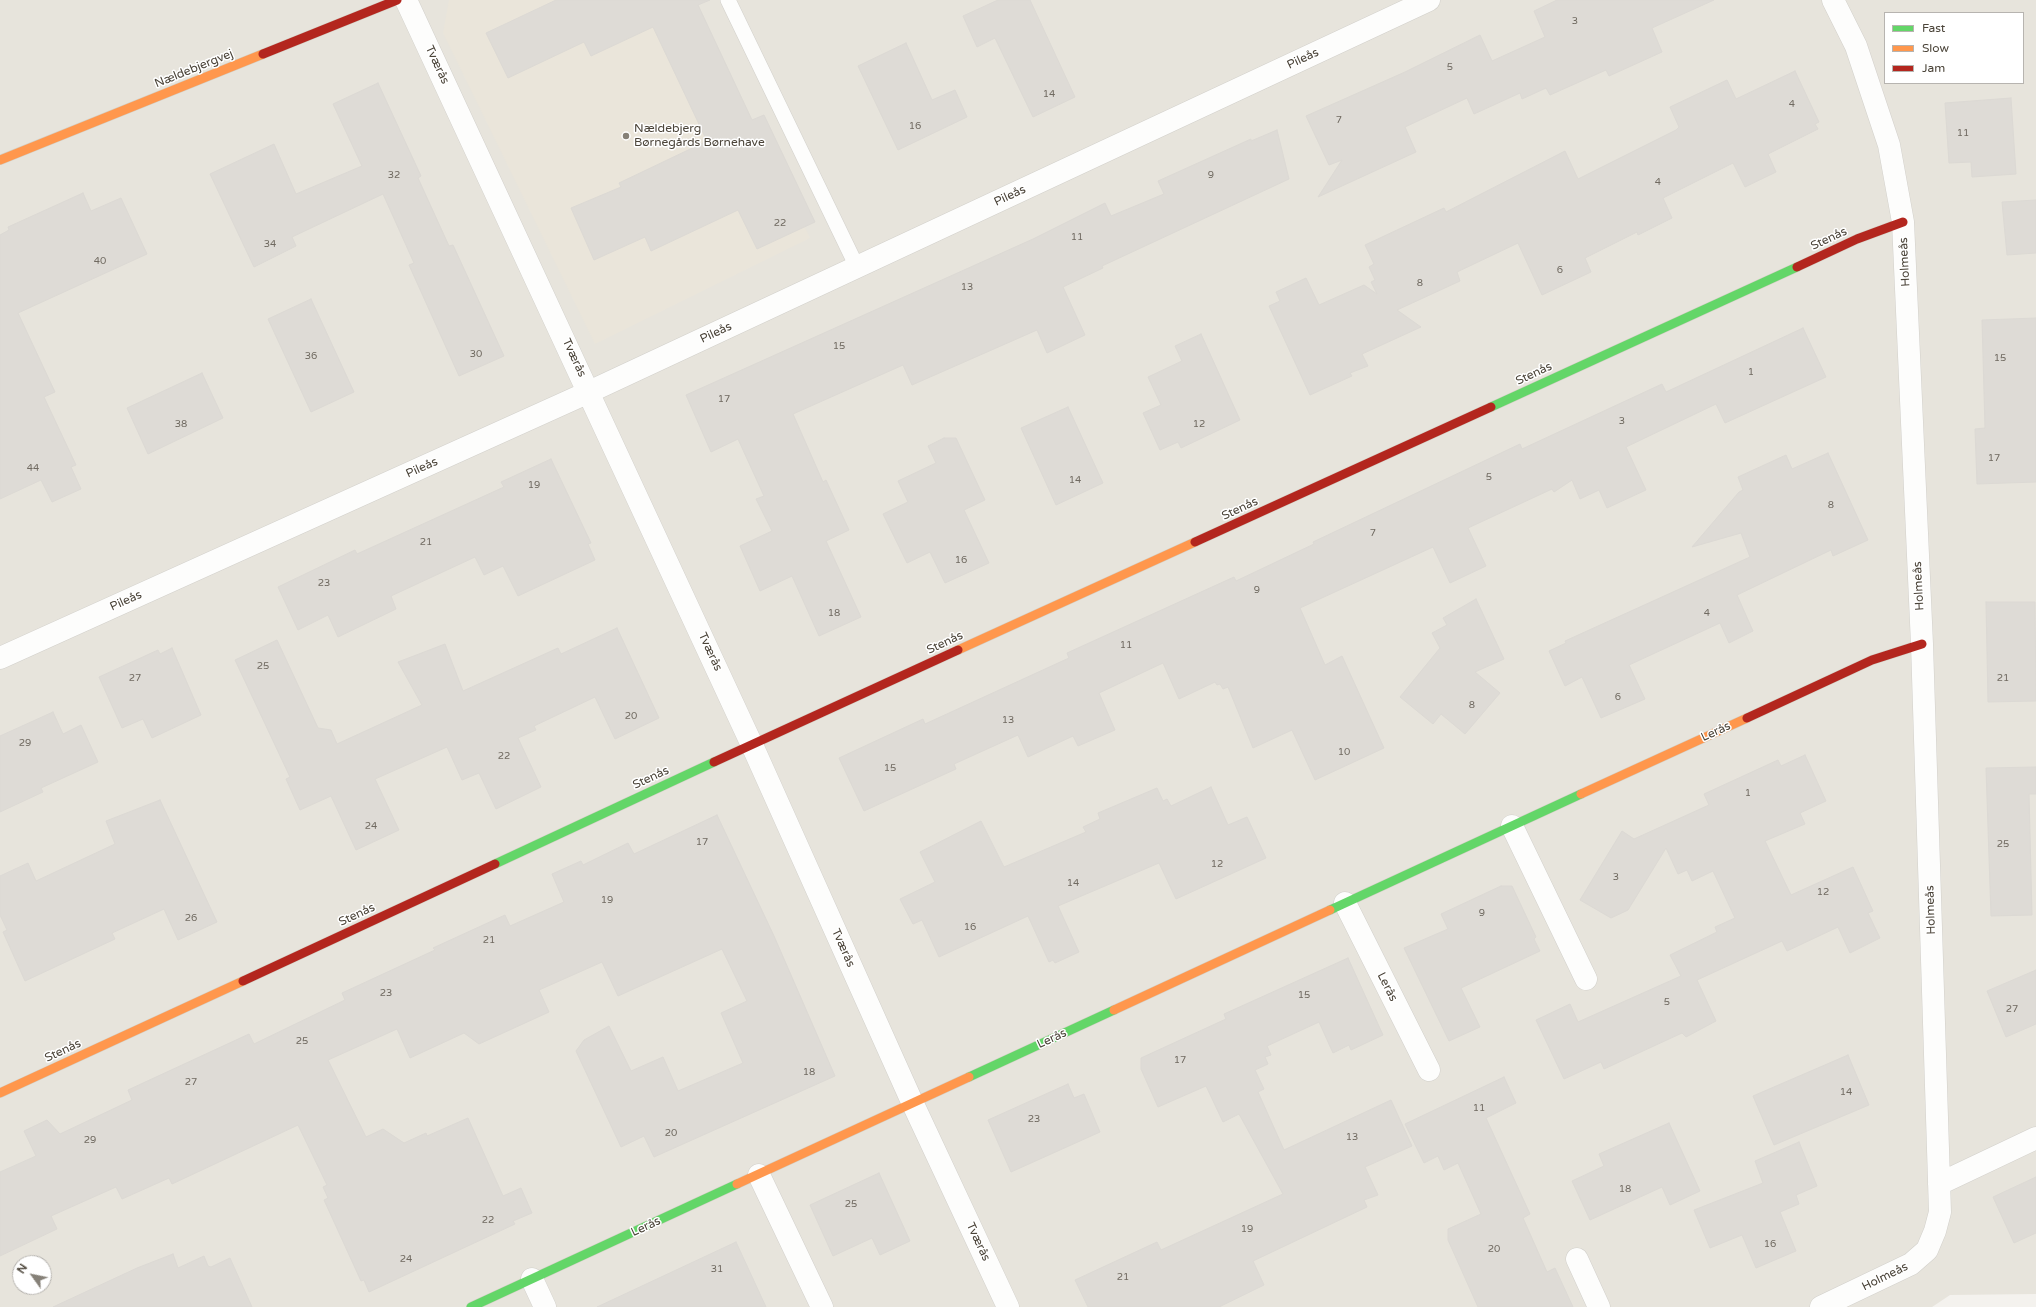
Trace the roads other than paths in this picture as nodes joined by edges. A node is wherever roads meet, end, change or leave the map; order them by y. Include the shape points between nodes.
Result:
1 (397, 0) edge
2 (406, 0) edge
3 (728, 0) edge
4 (1429, 0) edge
5 (1833, 0) edge
6 (1, 156) edge
7 (1903, 222) junction
8 (857, 267) junction
9 (589, 392) junction
10 (1922, 644) junction
11 (0, 658) edge
12 (752, 744) junction
13 (1512, 826) junction
14 (1345, 904) junction
15 (1586, 979) dead end
16 (1429, 1070) dead end
17 (0, 1093) edge
18 (913, 1104) junction
19 (2036, 1138) edge
20 (760, 1175) junction
21 (1939, 1184) junction
22 (1577, 1259) dead end
23 (532, 1279) junction
24 (471, 1307) edge
25 (545, 1307) edge
26 (822, 1307) edge
27 (1008, 1307) edge
28 (1599, 1307) edge
29 (1821, 1307) edge

1 - 6 street, Nældebjergvej
2 - 9 street, Tværås
3 - 8 lane
4 - 8 street, Pileås
5 - 7 street, Holmeås via 1856,46 1889,145
7 - 10 street, Holmeås
7 - 12 street, Stenås via 1843,246
8 - 9 street, Pileås
9 - 11 street, Pileås
9 - 12 street, Tværås
10 - 13 street, Lerås via 1872,660
10 - 21 street, Holmeås
12 - 17 street, Stenås
12 - 18 street, Tværås
13 - 14 street, Lerås
13 - 15 street
14 - 16 street, Lerås
14 - 18 street, Lerås
18 - 20 street, Lerås
18 - 27 street, Tværås
19 - 21 street
20 - 23 street, Lerås
20 - 26 street
21 - 29 street, Holmeås via 1940,1212 1927,1250 1911,1264
22 - 28 street
23 - 24 street, Lerås
23 - 25 street

